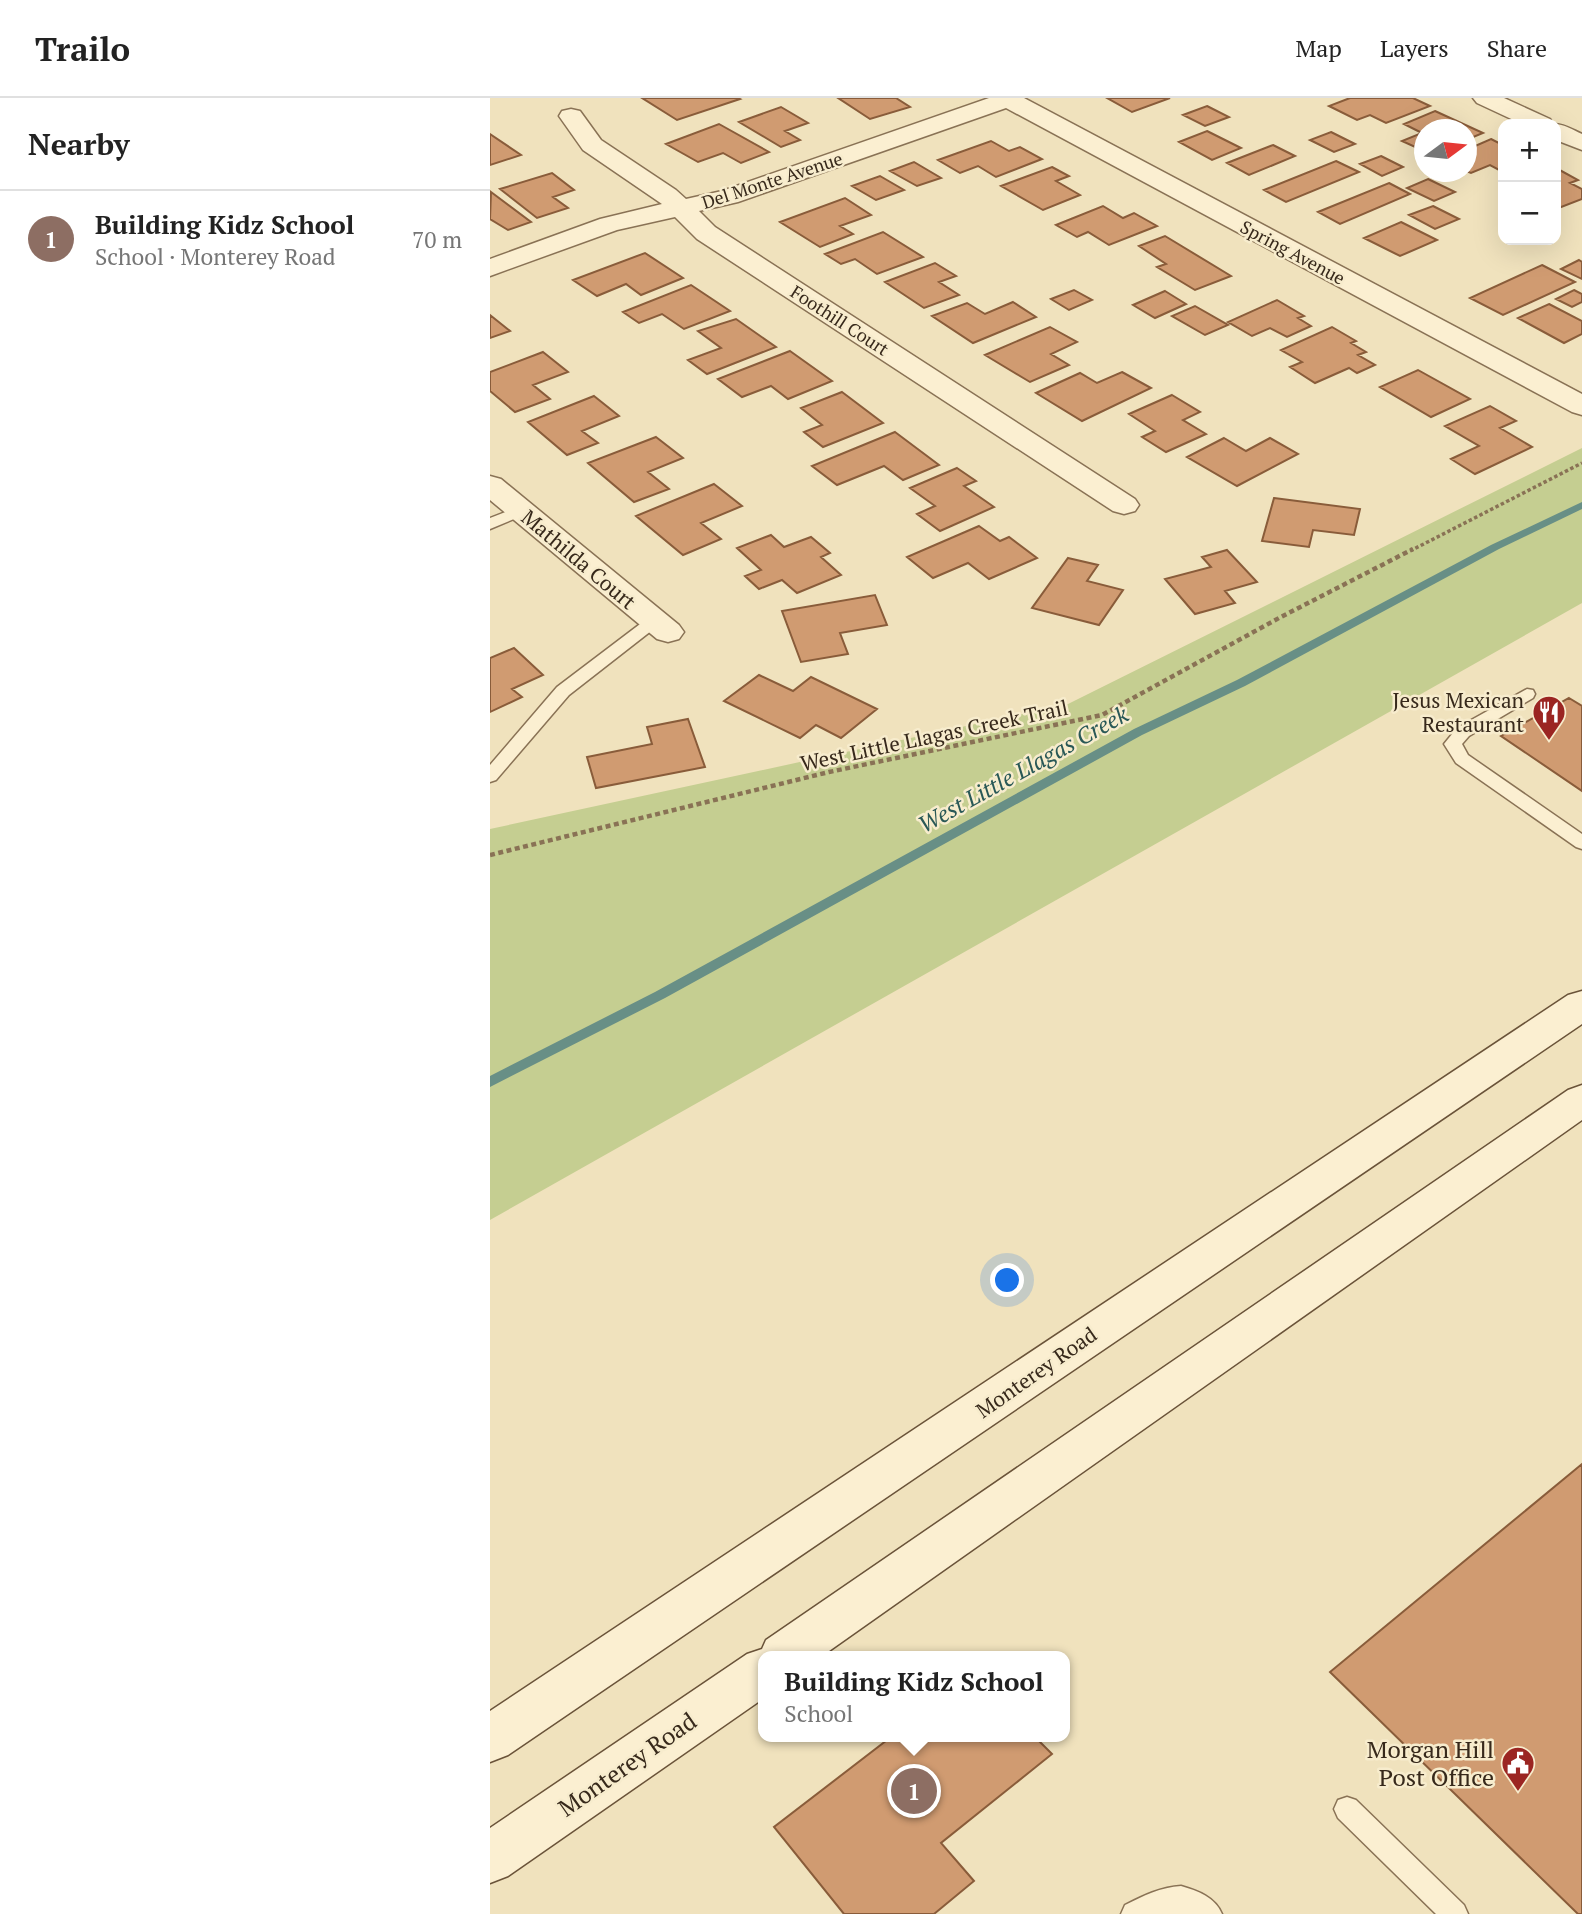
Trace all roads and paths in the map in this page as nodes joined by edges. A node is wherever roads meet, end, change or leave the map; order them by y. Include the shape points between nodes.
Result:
1 (1008, 98) edge
2 (1485, 98) edge
3 (571, 116) dead end
4 (1530, 119) edge
5 (1561, 134) edge
6 (1582, 144) edge
7 (684, 208) junction
8 (490, 268) edge
9 (1582, 406) edge
10 (1582, 463) edge
11 (490, 485) edge
12 (1124, 505) dead end
13 (521, 511) junction
14 (490, 524) edge
15 (661, 626) joint
16 (1527, 694) dead end
17 (490, 776) edge
18 (1582, 843) edge
19 (490, 855) edge
20 (1582, 1005) edge
21 (1582, 1100) edge
22 (790, 1651) edge
23 (758, 1674) edge
24 (490, 1739) edge
25 (1347, 1809) dead end
26 (490, 1858) edge
27 (1134, 1914) edge
28 (1209, 1914) edge
29 (1455, 1914) edge

1 - 7 street, Del Monte Avenue via 729,197
1 - 9 street, Spring Avenue
2 - 4 street
3 - 7 street, Foothill Court via 592,145
5 - 6 street
7 - 8 street, Del Monte Avenue via 609,223
7 - 12 street, Foothill Court via 706,233
10 - 19 path, West Little Llagas Creek Trail via 1279,618 1102,715 829,772
11 - 13 street, Mathilda Court
13 - 14 lane
13 - 15 street, Mathilda Court
15 - 17 lane via 563,691
16 - 18 lane via 1463,732 1453,744 1462,760
20 - 24 street, Monterey Road
21 - 22 street
23 - 26 street, Monterey Road
25 - 29 lane
27 - 28 lane via 1167,1899 1195,1902

